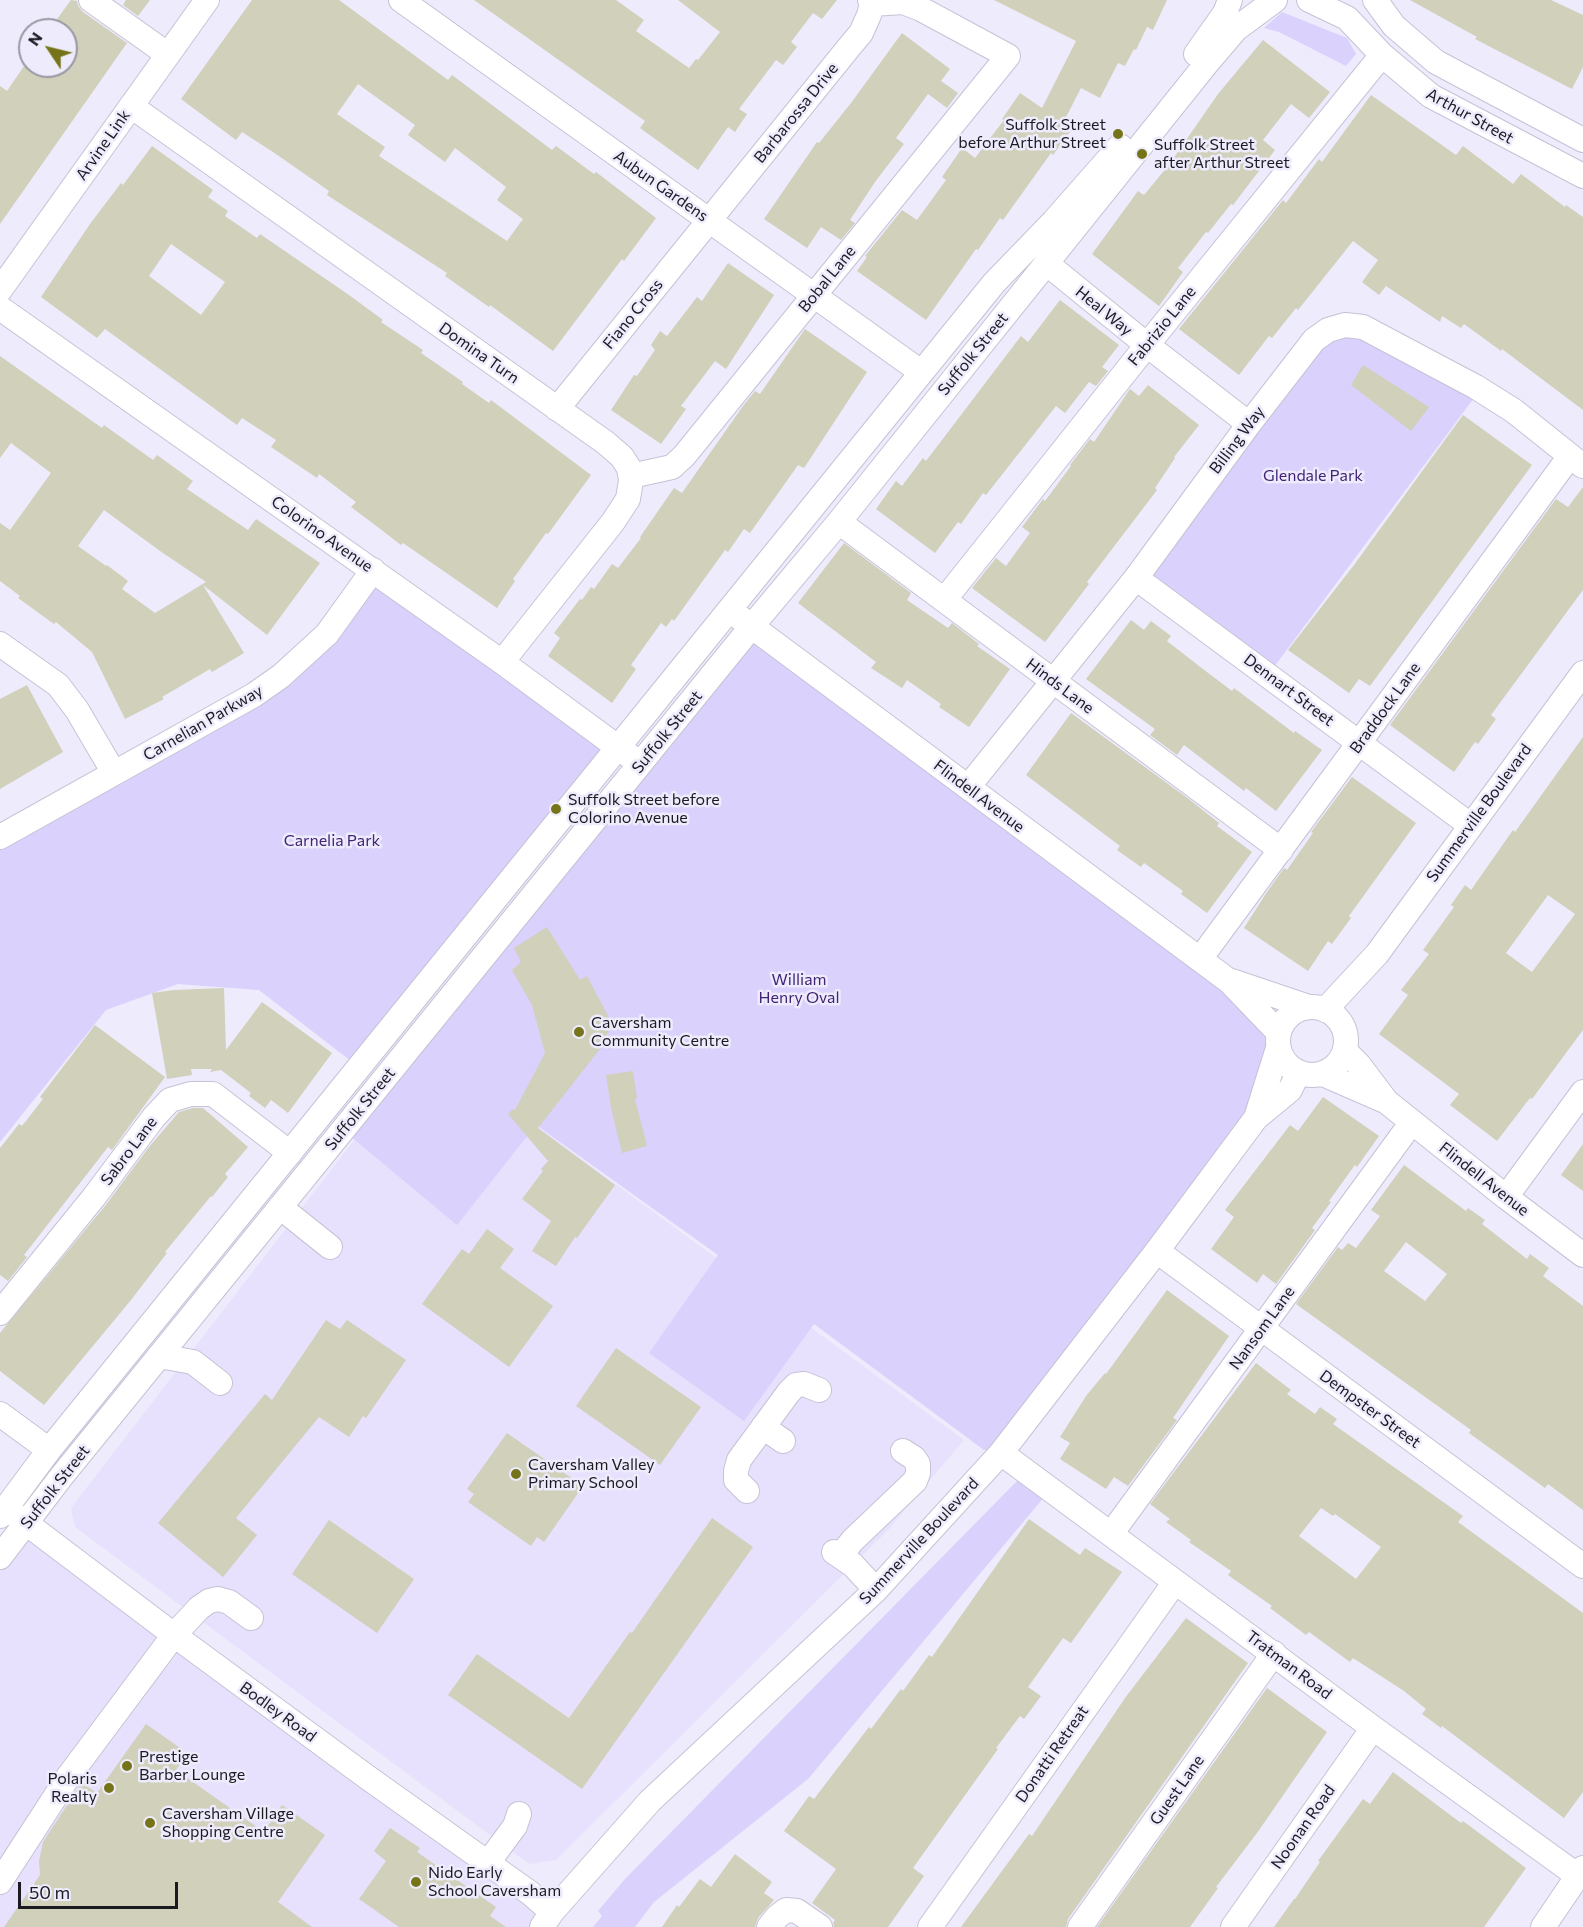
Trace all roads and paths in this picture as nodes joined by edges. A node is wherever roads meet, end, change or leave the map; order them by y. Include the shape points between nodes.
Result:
1 (91, 0) edge
2 (207, 0) edge
3 (401, 0) edge
4 (1230, 0) edge
5 (1275, 0) edge
6 (1309, 0) edge
7 (1375, 0) edge
8 (871, 2) edge
9 (167, 54) junction
10 (1382, 55) junction
11 (131, 106) junction
12 (1583, 140) edge
13 (1583, 176) edge
14 (710, 220) junction
15 (1046, 263) junction
16 (0, 290) edge
17 (814, 295) junction
18 (0, 308) edge
19 (1147, 345) junction
20 (921, 372) junction
21 (557, 409) junction
22 (1249, 424) junction
23 (1576, 461) edge
24 (631, 476) junction
25 (839, 522) junction
26 (373, 570) junction
27 (1136, 578) junction
28 (945, 599) junction
29 (730, 610) junction
30 (752, 626) junction
31 (1, 647) edge
32 (502, 662) junction
33 (1583, 673) edge
34 (1052, 681) junction
35 (1360, 743) junction
36 (619, 748) junction
37 (640, 764) junction
38 (114, 773) junction
39 (968, 788) junction
40 (1470, 825) junction
41 (0, 837) edge
42 (1281, 850) junction
43 (1377, 954) junction
44 (1200, 959) junction
45 (1229, 981) junction
46 (1317, 1008) junction
47 (1278, 1040) junction
48 (1345, 1043) junction
49 (1298, 1073) junction
50 (1323, 1074) junction
51 (1583, 1092) edge
52 (1387, 1102) junction
53 (1256, 1118) junction
54 (1412, 1122) junction
55 (290, 1153) junction
56 (1506, 1197) junction
57 (280, 1207) junction
58 (330, 1247) dead end
59 (1157, 1251) junction
60 (1583, 1255) edge
61 (0, 1313) edge
62 (1261, 1329) junction
63 (159, 1356) junction
64 (220, 1383) dead end
65 (819, 1390) dead end
66 (0, 1414) edge
67 (763, 1426) junction
68 (783, 1441) dead end
69 (49, 1450) junction
70 (903, 1451) dead end
71 (1001, 1453) junction
72 (747, 1491) dead end
73 (3, 1512) edge
74 (27, 1524) junction
75 (1111, 1534) junction
76 (0, 1557) edge
77 (1583, 1566) edge
78 (1175, 1582) junction
79 (876, 1590) junction
80 (252, 1618) dead end
81 (174, 1635) junction
82 (1274, 1653) junction
83 (1373, 1728) junction
84 (519, 1814) dead end
85 (487, 1864) junction
86 (1580, 1872) edge
87 (0, 1882) edge
88 (547, 1919) edge
89 (770, 1927) edge
90 (820, 1927) edge
91 (930, 1927) edge
92 (1080, 1927) edge
93 (1233, 1927) edge
94 (1543, 1927) edge

1 - 9 street
2 - 9 street, Arvine Link
3 - 14 street, Aubun Gardens
4 - 20 street, Suffolk Street via 1226,13 1135,129 994,283
5 - 15 street, Suffolk Street via 1236,28
6 - 10 street, Arthur Street via 1347,18
7 - 12 street, Arthur Street via 1400,32 1436,62
8 - 14 street, Barbarossa Drive via 861,33
8 - 17 street, Bobal Lane via 903,3 921,9 1008,56
9 - 11 street, Arvine Link
10 - 13 street, Arthur Street via 1447,106
10 - 19 street, Fabrizio Lane
11 - 16 street, Arvine Link
11 - 21 street, Domina Turn
14 - 17 street, Aubun Gardens
14 - 21 street, Fiano Cross
15 - 19 street, Heal Way
15 - 25 street, Suffolk Street
17 - 20 street, Aubun Gardens
17 - 24 street, Bobal Lane via 684,456 659,472
18 - 26 street, Colorino Avenue
19 - 22 street, Heal Way
19 - 28 street, Fabrizio Lane
20 - 29 street, Suffolk Street
21 - 24 street, Domina Turn via 622,457
22 - 23 street, Billing Way via 1314,340 1345,325 1364,327 1515,411
22 - 27 street, Billing Way
23 - 35 street, Braddock Lane
24 - 32 street via 628,499 618,514
25 - 28 street, Hinds Lane
25 - 30 street, Suffolk Street
26 - 32 street, Colorino Avenue
26 - 38 street, Carnelian Parkway via 327,634 281,676
27 - 34 street, Billing Way
27 - 35 street, Dennart Street
28 - 34 street, Hinds Lane
29 - 30 street, Flindell Avenue
29 - 36 street, Suffolk Street
30 - 37 street, Suffolk Street
30 - 39 street, Flindell Avenue
31 - 38 street via 58,685
32 - 36 street, Colorino Avenue
33 - 40 street, Summerville Boulevard
34 - 39 street, Billing Way
34 - 42 street, Hinds Lane
35 - 40 street, Dennart Street
35 - 42 street, Braddock Lane
36 - 37 street, Colorino Avenue
36 - 55 street, Suffolk Street
37 - 57 street, Suffolk Street
38 - 41 street, Carnelian Parkway
39 - 44 street, Flindell Avenue
40 - 43 street, Summerville Boulevard
42 - 44 street, Braddock Lane
43 - 46 street, Summerville Boulevard
43 - 48 street, Summerville Boulevard via 1353,1002
44 - 45 street, Flindell Avenue
45 - 46 street, Flindell Avenue
45 - 47 street, Flindell Avenue
46 - 47 street via 1301,1009 1287,1018
46 - 48 street via 1339,1020
47 - 49 street via 1285,1063
47 - 53 street, Summerville Boulevard
48 - 50 street via 1336,1065
48 - 52 street, Flindell Avenue
49 - 50 street
49 - 53 street, Summerville Boulevard via 1290,1090
50 - 52 street, Flindell Avenue
51 - 56 street
52 - 54 street, Flindell Avenue
53 - 59 street, Summerville Boulevard
54 - 56 street, Flindell Avenue
54 - 62 street, Nansom Lane
55 - 61 street, Sabro Lane via 213,1094 191,1094 170,1100
55 - 69 street, Suffolk Street
56 - 60 street, Flindell Avenue
57 - 58 street
57 - 63 street, Suffolk Street
59 - 62 street, Dempster Street
59 - 71 street, Summerville Boulevard
62 - 75 street, Nansom Lane
62 - 77 street, Dempster Street
63 - 64 street via 193,1362
63 - 74 street, Suffolk Street
65 - 67 street via 796,1385
66 - 69 street
67 - 68 street
67 - 72 street via 739,1460 736,1471 736,1480
69 - 73 street, Suffolk Street
70 - 79 street via 918,1464 915,1481 875,1507 853,1540 837,1554
71 - 75 street, Tratman Road
71 - 79 street, Summerville Boulevard
73 - 74 street, Bodley Road
74 - 76 street, Suffolk Street
74 - 81 street, Bodley Road
75 - 78 street, Tratman Road
78 - 82 street, Tratman Road
78 - 91 street, Donatti Retreat
79 - 88 street, Summerville Boulevard via 650,1801
80 - 81 street via 229,1602 208,1601
81 - 85 street, Bodley Road
81 - 87 street via 62,1786
82 - 83 street, Tratman Road
82 - 92 street, Guest Lane
83 - 86 street, Tratman Road
83 - 93 street, Noonan Road
84 - 85 street via 515,1826
85 - 88 street, Bodley Road via 530,1893
86 - 94 street
89 - 90 street via 786,1910 797,1911

